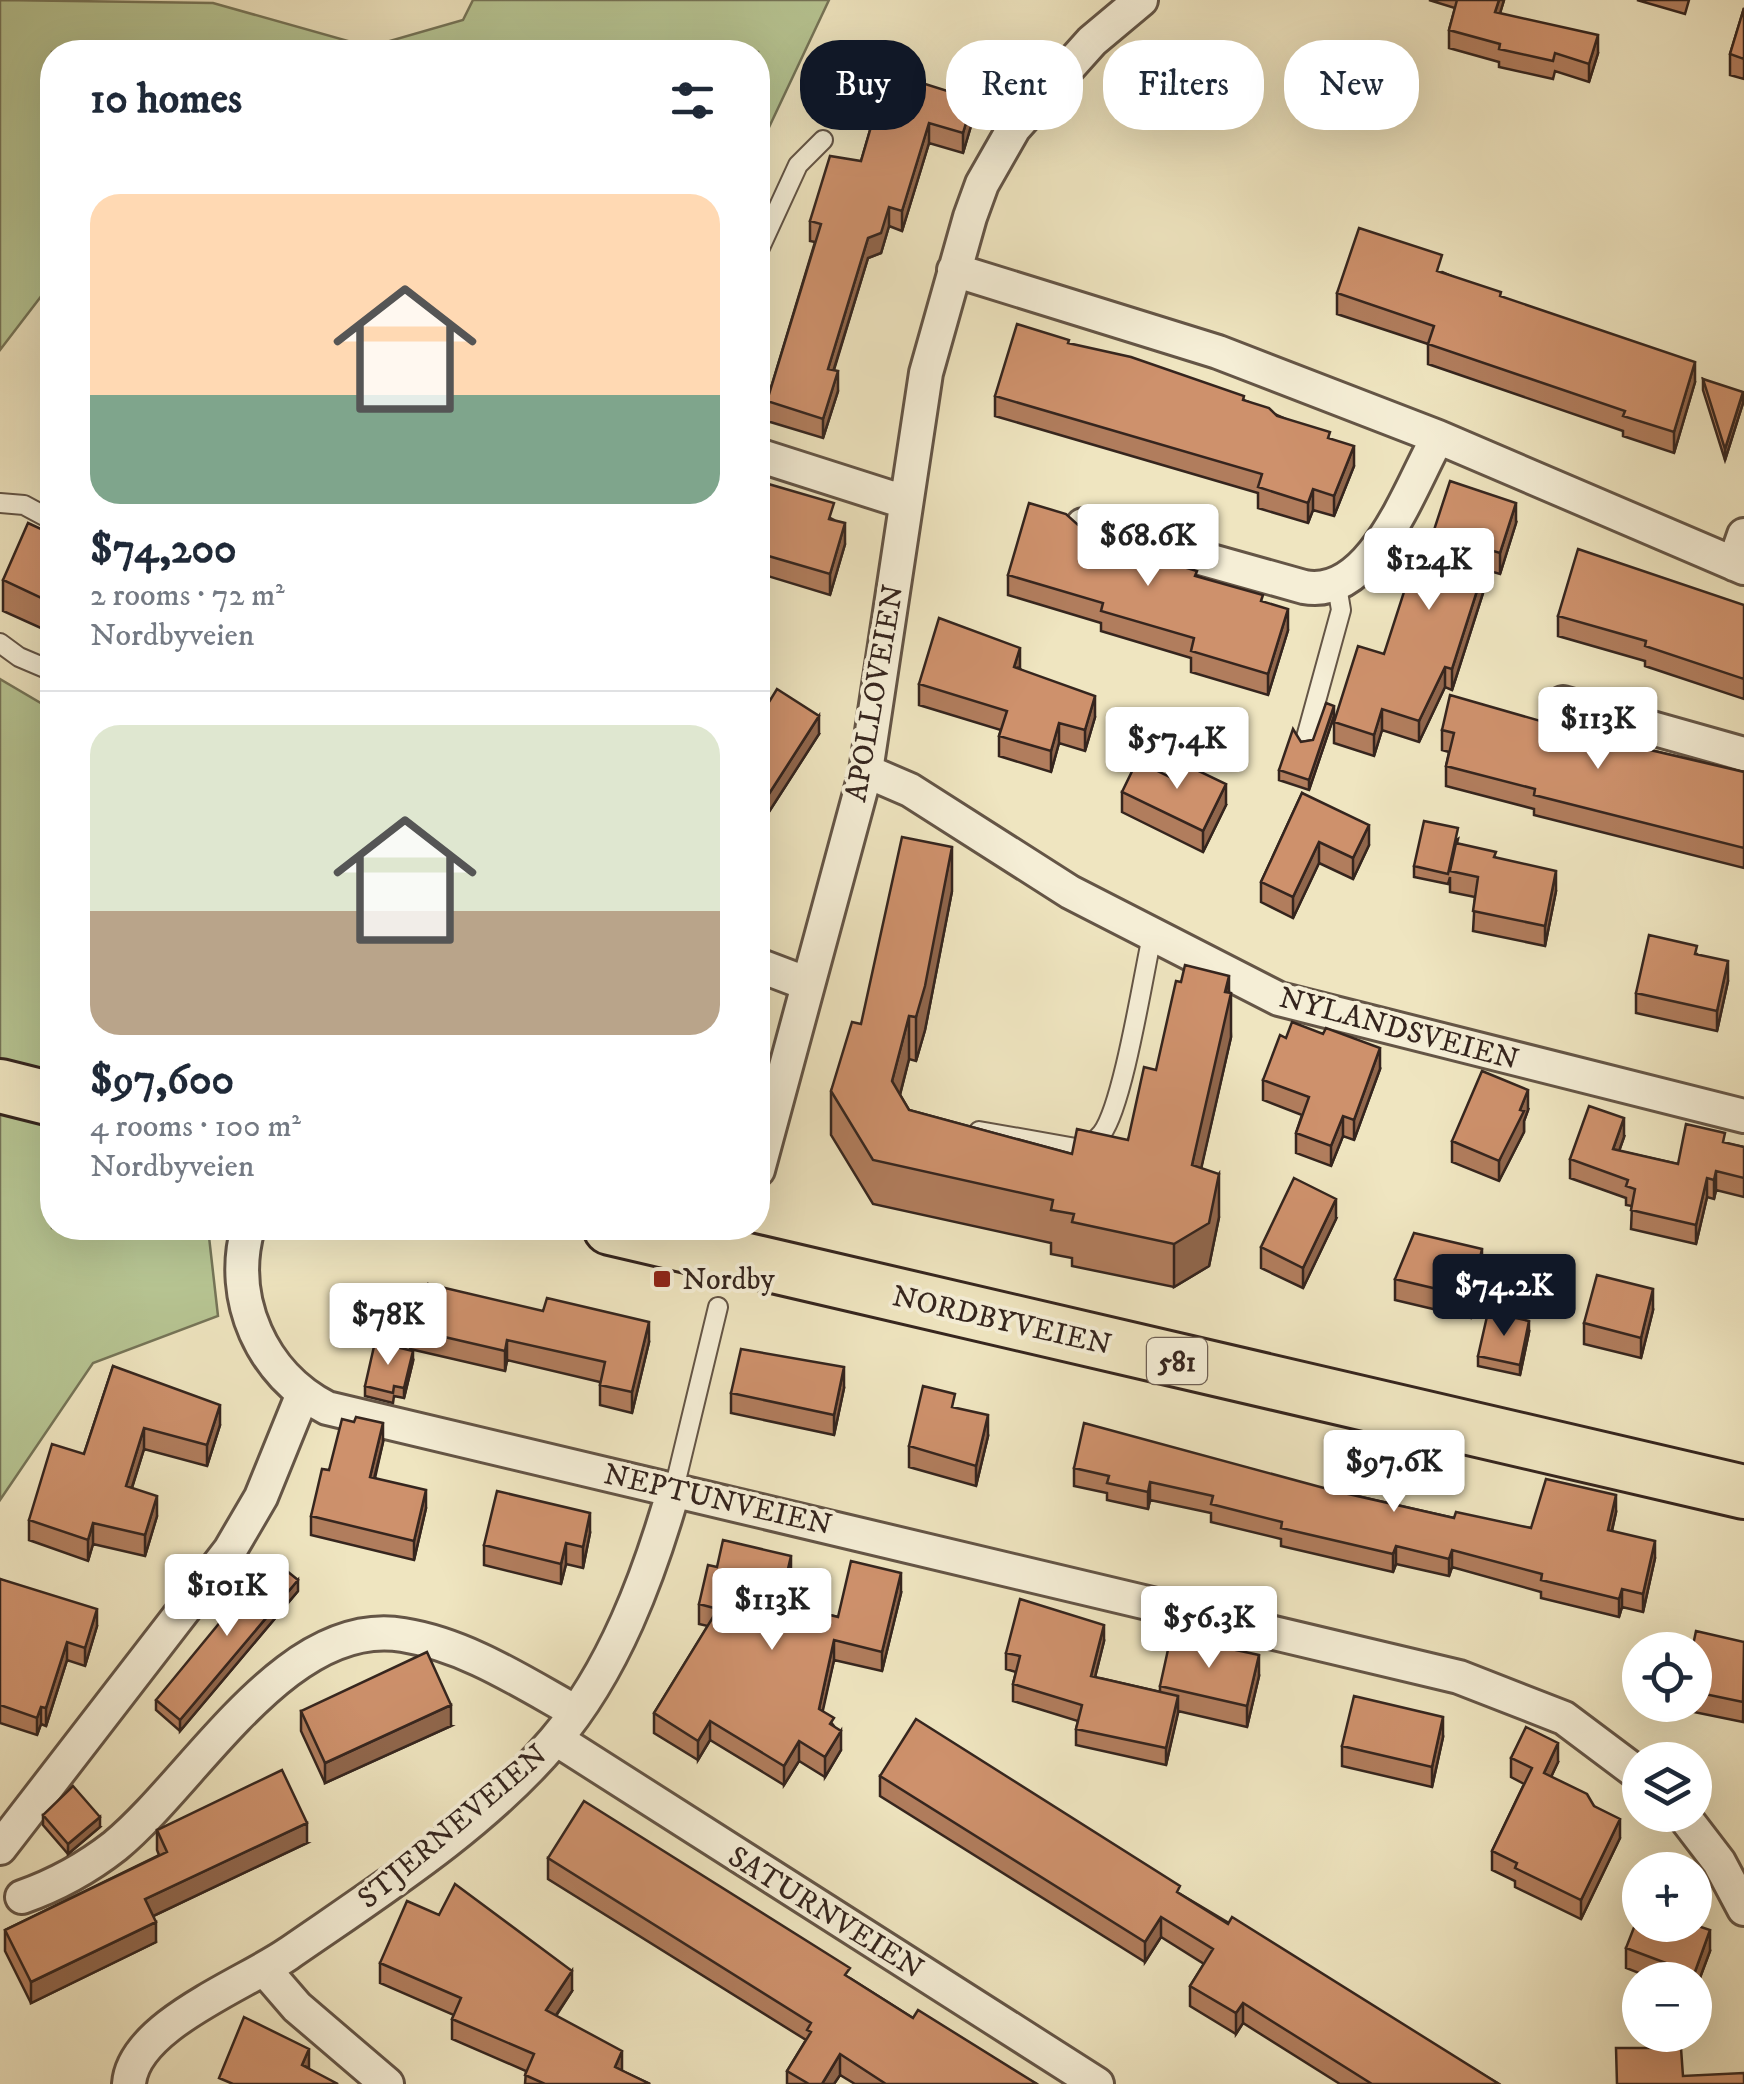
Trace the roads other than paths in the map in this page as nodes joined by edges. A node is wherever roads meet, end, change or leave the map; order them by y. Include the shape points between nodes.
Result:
1 (1142, 0) edge
2 (823, 140) dead end
3 (770, 226) edge
4 (954, 270) junction
5 (1438, 437) junction
6 (770, 459) edge
7 (905, 502) junction
8 (0, 503) edge
9 (40, 514) edge
10 (1083, 525) edge
11 (1741, 556) edge
12 (1337, 586) junction
13 (0, 644) edge
14 (40, 665) edge
15 (1564, 703) dead end
16 (1305, 740) edge
17 (1744, 754) edge
18 (866, 771) junction
19 (1152, 936) junction
20 (770, 970) edge
21 (808, 984) junction
22 (0, 1086) edge
23 (40, 1096) edge
24 (1744, 1116) edge
25 (770, 1125) edge
26 (952, 1125) edge
27 (245, 1240) edge
28 (714, 1240) edge
29 (740, 1243) edge
30 (718, 1308) dead end
31 (302, 1396) junction
32 (674, 1489) junction
33 (1744, 1492) edge
34 (576, 1712) junction
35 (556, 1740) junction
36 (1622, 1762) edge
37 (1704, 1832) edge
38 (0, 1848) edge
39 (1732, 1854) edge
40 (22, 1897) dead end
41 (1744, 1909) edge
42 (265, 1970) junction
43 (130, 2084) edge
44 (388, 2084) edge
45 (1096, 2084) edge

1 - 4 street, APOLLOVEIEN via 1092,41 1014,128 982,184
2 - 3 lane via 798,165
4 - 5 street via 1218,352
4 - 7 street, APOLLOVEIEN via 926,373
5 - 11 street
5 - 12 street via 1374,553
6 - 7 street
7 - 18 street, APOLLOVEIEN
8 - 9 lane
10 - 12 street via 1304,587
12 - 16 lane via 1340,610
13 - 14 lane
15 - 17 street
18 - 19 street, NYLANDSVEIEN via 910,790
18 - 21 street, APOLLOVEIEN
19 - 24 street, NYLANDSVEIEN via 1322,1013
19 - 26 lane via 1102,1134 1076,1148
20 - 21 street
21 - 25 street, APOLLOVEIEN
22 - 23 main road
27 - 31 street via 247,1308 277,1370
28 - 29 main road, NORDBYVEIEN / 581
29 - 33 main road, NORDBYVEIEN / 581
30 - 32 lane, STJERNEVEIEN
31 - 32 street, NEPTUNVEIEN via 355,1416
31 - 38 street via 261,1497 230,1550
32 - 34 street, STJERNEVEIEN via 636,1602
32 - 36 street, NEPTUNVEIEN via 1459,1677 1564,1718
34 - 35 street, STJERNEVEIEN
34 - 40 street via 425,1640 378,1634 332,1642 288,1669 116,1844 55,1885
35 - 42 street, STJERNEVEIEN via 467,1821
35 - 45 street, SATURNVEIEN
37 - 39 street
39 - 41 street
42 - 43 street, STJERNEVEIEN via 150,2039 131,2068
42 - 44 street via 297,2007

